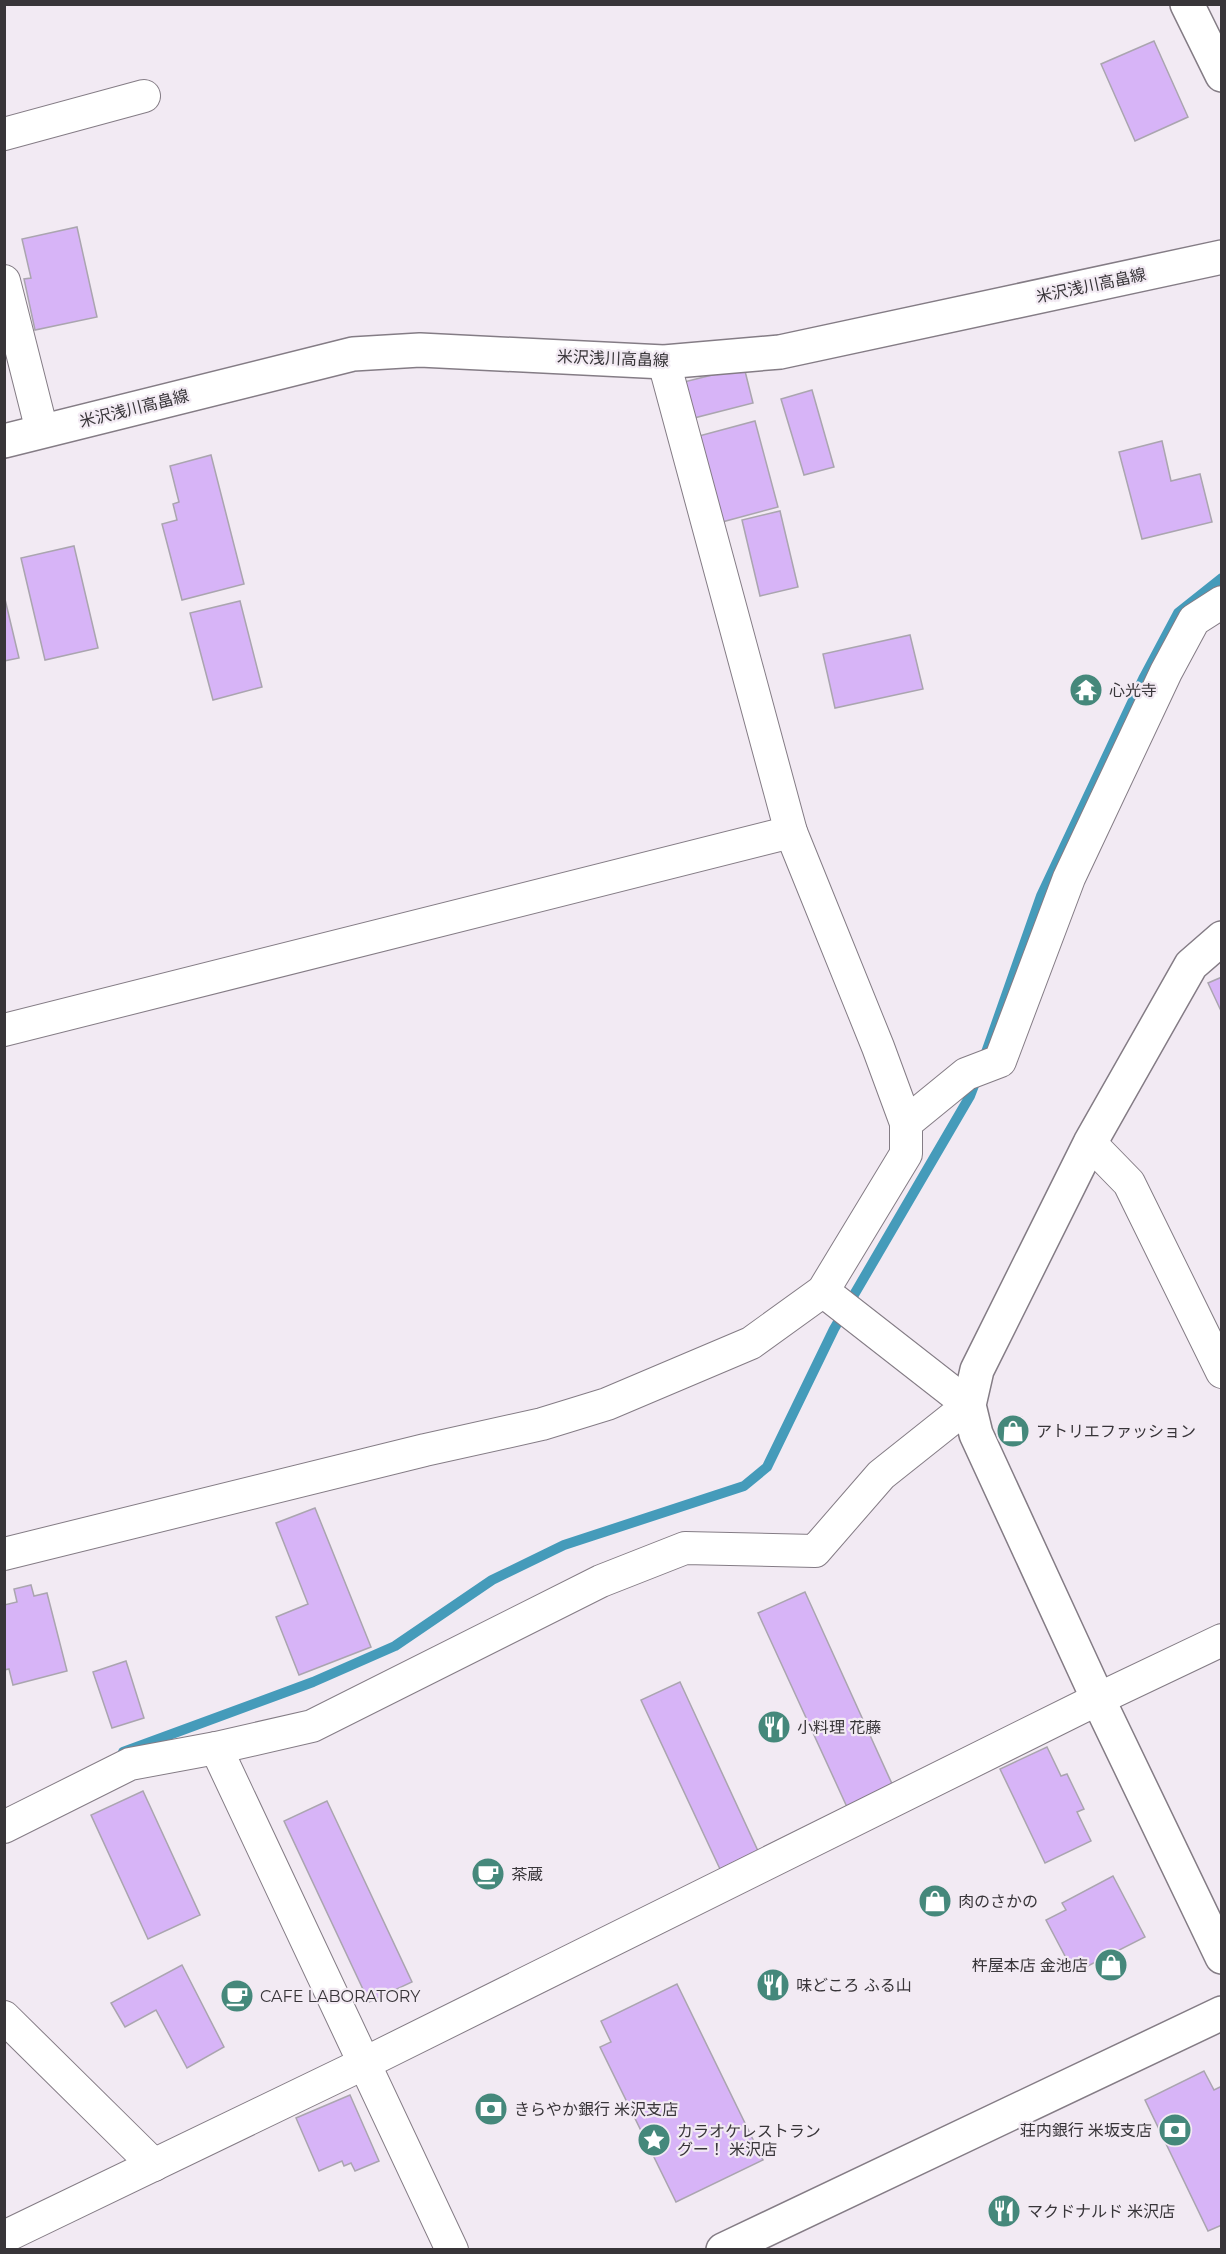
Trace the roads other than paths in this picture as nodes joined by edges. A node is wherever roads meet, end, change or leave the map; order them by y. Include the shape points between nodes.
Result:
1 (1187, 4) edge
2 (1221, 75) edge
3 (144, 96) dead end
4 (4, 134) edge
5 (1221, 257) edge
6 (4, 281) edge
7 (664, 362) junction
8 (42, 431) junction
9 (4, 441) edge
10 (1221, 602) edge
11 (791, 831) junction
12 (1221, 938) edge
13 (4, 1030) edge
14 (906, 1123) junction
15 (1090, 1143) junction
16 (823, 1291) junction
17 (1221, 1372) edge
18 (969, 1405) junction
19 (4, 1554) edge
20 (1221, 1640) edge
21 (1098, 1699) junction
22 (216, 1748) junction
23 (4, 1827) edge
24 (1221, 1957) edge
25 (1221, 2013) edge
26 (4, 2017) edge
27 (364, 2063) junction
28 (154, 2165) junction
29 (4, 2237) edge
30 (452, 2250) edge
31 (723, 2250) edge

1 - 2 street
3 - 4 street
5 - 7 street, 米沢浅川高畠線 via 780,352
6 - 8 street
7 - 8 street, 米沢浅川高畠線 via 420,350 353,354
7 - 11 street
8 - 9 street, 米沢浅川高畠線
10 - 14 street via 1194,620 1166,672 1069,878 1000,1061 966,1074
11 - 13 street
11 - 14 street
12 - 15 street via 1191,965
14 - 16 street via 906,1154
15 - 17 street via 1129,1183
15 - 18 street via 976,1370
16 - 18 street
16 - 19 street via 751,1343 607,1404 542,1424
18 - 21 street via 976,1434
18 - 22 street via 881,1475 815,1551 686,1548 601,1581 312,1726
20 - 21 street
21 - 24 street
21 - 27 street
22 - 23 street via 130,1764
22 - 27 street
25 - 31 street
26 - 28 street
27 - 28 street
27 - 30 street
28 - 29 street

